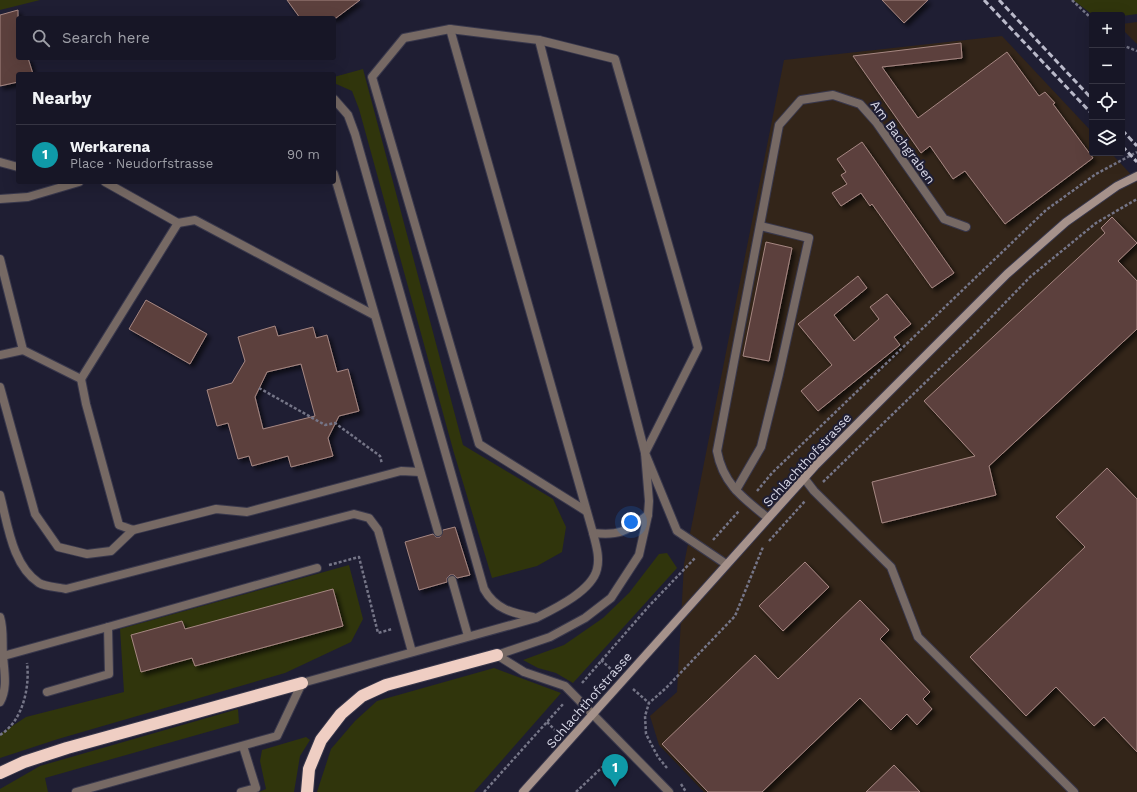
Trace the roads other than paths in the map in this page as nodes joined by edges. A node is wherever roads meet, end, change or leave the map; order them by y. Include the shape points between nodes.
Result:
1 (450, 29) junction
2 (539, 40) junction
3 (336, 100) edge
4 (0, 162) edge
5 (16, 166) edge
6 (1137, 176) edge
7 (336, 181) edge
8 (72, 184) edge
9 (108, 184) edge
10 (0, 200) edge
11 (178, 223) junction
12 (760, 226) junction
13 (966, 227) dead end
14 (0, 258) edge
15 (374, 315) junction
16 (23, 350) junction
17 (0, 355) edge
18 (81, 379) junction
19 (0, 387) edge
20 (645, 454) junction
21 (420, 472) junction
22 (804, 478) junction
23 (736, 490) junction
24 (0, 495) edge
25 (586, 511) junction
26 (648, 515) junction
27 (768, 518) junction
28 (133, 530) junction
29 (438, 532) dead end
30 (593, 533) junction
31 (726, 564) junction
32 (317, 568) road end
33 (452, 580) dead end
34 (0, 617) edge
35 (536, 618) junction
36 (108, 627) junction
37 (468, 636) junction
38 (412, 652) junction
39 (497, 655) junction
40 (1, 656) edge
41 (302, 683) junction
42 (47, 692) dead end
43 (0, 702) edge
44 (592, 715) junction
45 (243, 746) junction
46 (0, 773) edge
47 (76, 792) edge
48 (241, 792) edge
49 (306, 792) edge
50 (523, 792) edge
51 (669, 792) edge
52 (1074, 792) edge

1 - 2 street
1 - 25 street
1 - 25 street via 404,38 372,77 479,444
2 - 20 street
2 - 20 street via 615,59 698,348
3 - 35 street via 348,115 355,134 484,588 489,598 511,613
4 - 5 street
6 - 22 main road, Schlachthofstrasse via 1117,186 1066,222 1007,274
7 - 15 street
8 - 10 street via 28,197
9 - 11 street
11 - 15 street via 195,220
11 - 18 street
12 - 13 street, Am Bachgraben via 779,126 801,100 833,94 860,104 876,122 944,219
12 - 23 street, Am Bachgraben via 717,451 720,467
12 - 23 street via 809,238 761,447
14 - 16 street
15 - 21 street
16 - 17 street
16 - 18 street
18 - 28 street via 119,525
19 - 28 street via 35,514 58,546 87,554 111,551
20 - 26 street
20 - 31 street via 677,531
21 - 28 street via 402,471 247,512 216,509
21 - 29 street
22 - 27 main road, Schlachthofstrasse
22 - 52 street via 891,567 918,637
23 - 27 street, Am Bachgraben
24 - 38 street via 16,552 24,570 40,584 66,589 354,514 369,518 378,530
25 - 30 street
26 - 30 street via 629,529 616,534
26 - 39 street via 639,555 611,598 585,618 550,637
27 - 31 main road, Schlachthofstrasse
30 - 35 street via 598,554 597,570 590,582 572,598
31 - 44 main road, Schlachthofstrasse
32 - 36 street
33 - 37 street
34 - 40 street via 3,629
35 - 37 street
36 - 40 street
36 - 42 street via 109,674
37 - 38 street
38 - 41 street
39 - 44 street via 524,672 565,686
39 - 49 highway via 386,684 362,696 341,714 321,740 309,769
40 - 43 street via 6,671
41 - 45 street via 277,736
41 - 46 highway via 67,748
44 - 50 main road, Schlachthofstrasse
44 - 51 street
45 - 47 street
45 - 48 street via 256,788

